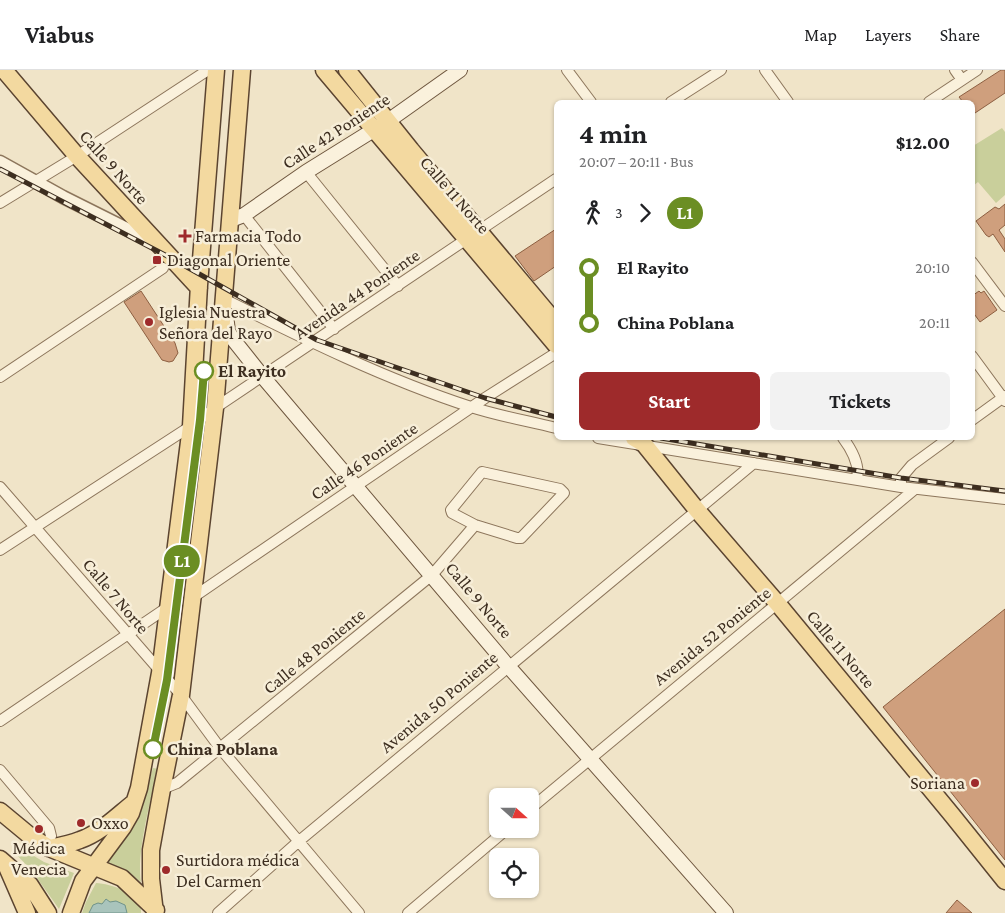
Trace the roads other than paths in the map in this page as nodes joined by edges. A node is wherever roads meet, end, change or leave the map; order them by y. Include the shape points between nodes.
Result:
1 (4, 70) edge
2 (208, 70) edge
3 (216, 70) edge
4 (242, 70) edge
5 (324, 70) edge
6 (347, 70) edge
7 (460, 70) edge
8 (567, 70) edge
9 (721, 70) edge
10 (765, 70) edge
11 (955, 70) edge
12 (977, 70) edge
13 (962, 80) junction
14 (590, 100) edge
15 (674, 100) edge
16 (787, 100) edge
17 (932, 100) edge
18 (388, 121) junction
19 (373, 130) junction
20 (77, 156) junction
21 (0, 162) edge
22 (306, 172) junction
23 (34, 181) junction
24 (554, 181) edge
25 (0, 203) edge
26 (237, 217) junction
27 (474, 236) junction
28 (158, 244) junction
29 (975, 266) edge
30 (163, 268) dead end
31 (398, 286) junction
32 (199, 288) junction
33 (224, 299) junction
34 (1005, 306) edge
35 (554, 322) edge
36 (334, 328) junction
37 (554, 342) edge
38 (312, 343) junction
39 (554, 354) edge
40 (975, 360) edge
41 (0, 377) edge
42 (263, 377) junction
43 (1004, 398) edge
44 (473, 407) junction
45 (216, 408) junction
46 (975, 418) edge
47 (191, 426) junction
48 (554, 427) edge
49 (641, 440) edge
50 (844, 440) edge
51 (946, 440) edge
52 (754, 463) junction
53 (857, 479) junction
54 (356, 486) junction
55 (0, 487) edge
56 (900, 487) junction
57 (915, 489) junction
58 (1005, 499) edge
59 (697, 510) junction
60 (475, 525) junction
61 (35, 527) junction
62 (0, 550) edge
63 (432, 575) junction
64 (192, 598) junction
65 (778, 604) junction
66 (168, 608) junction
67 (128, 636) junction
68 (508, 666) junction
69 (160, 673) junction
70 (180, 695) junction
71 (0, 722) edge
72 (220, 748) junction
73 (590, 758) junction
74 (0, 770) edge
75 (162, 789) junction
76 (135, 800) junction
77 (539, 801) edge
78 (0, 811) edge
79 (496, 838) edge
80 (299, 841) junction
81 (48, 847) junction
82 (2, 861) edge
83 (93, 866) junction
84 (1005, 882) edge
85 (159, 912) edge
86 (222, 912) edge
87 (27, 913) edge
88 (48, 913) edge
89 (71, 913) edge
90 (359, 913) edge
91 (408, 913) edge
92 (726, 913) edge

1 - 20 main road, Calle 9 Norte
2 - 20 street
3 - 32 main road
4 - 26 main road
5 - 19 main road, Calle 11 Norte
6 - 18 main road, Calle 11 Norte
7 - 18 main road, Calle 42 Poniente
8 - 14 street
9 - 15 street
10 - 16 street
11 - 13 street
12 - 13 street
13 - 17 street
18 - 19 main road, Calle 42 Poniente
18 - 27 main road, Calle 11 Norte
19 - 22 main road, Calle 42 Poniente
19 - 27 main road, Calle 11 Norte
20 - 23 street
20 - 28 main road, Calle 9 Norte
21 - 23 street
22 - 26 main road, Calle 42 Poniente
22 - 31 street
23 - 25 street
23 - 28 street
24 - 27 street, Avenida 44 Poniente
26 - 33 main road
26 - 36 street
27 - 31 street, Avenida 44 Poniente
27 - 35 main road, Calle 11 Norte
27 - 37 main road, Calle 11 Norte
28 - 32 main road, Calle 9 Norte
29 - 34 street
30 - 41 street
31 - 36 street, Avenida 44 Poniente
32 - 47 main road
33 - 38 street
33 - 42 main road, Calle 9 Norte via 228,331
33 - 45 main road
36 - 38 street, Avenida 44 Poniente
38 - 42 street, Avenida 44 Poniente
38 - 44 street via 394,379
39 - 44 street, Calle 46 Poniente
40 - 43 street
42 - 45 street, Avenida 44 Poniente
42 - 54 main road, Calle 9 Norte
43 - 46 street
44 - 48 street
44 - 54 street, Calle 46 Poniente
45 - 47 street, Avenida 44 Poniente
45 - 64 main road
47 - 61 street, Avenida 44 Poniente
47 - 66 main road
49 - 52 street
49 - 59 main road, Calle 11 Norte
50 - 53 street via 859,470
51 - 56 street via 912,465 901,478
52 - 53 street
52 - 59 street, Avenida 50 Poniente
53 - 56 street
54 - 63 main road, Calle 9 Norte
54 - 64 street, Calle 46 Poniente
55 - 61 street, Calle 7 Norte
56 - 57 street
57 - 58 street
57 - 65 street, Avenida 52 Poniente
59 - 65 main road, Calle 11 Norte
59 - 68 street, Avenida 50 Poniente
60 - 60 street via 451,510 482,472 560,489 564,493 521,538
60 - 63 street, Calle 48 Poniente
61 - 62 street, Avenida 44 Poniente
61 - 67 street, Calle 7 Norte
63 - 68 main road, Calle 9 Norte
63 - 72 street, Calle 48 Poniente
64 - 70 main road
65 - 73 street, Avenida 52 Poniente
65 - 84 main road, Calle 11 Norte
66 - 67 street
66 - 69 main road
67 - 69 street, Calle 7 Norte
67 - 71 street
68 - 73 main road, Calle 9 Norte
68 - 80 street, Avenida 50 Poniente
69 - 70 street, Calle 7 Norte
69 - 76 main road
70 - 72 street, Calle 7 Norte
70 - 75 main road
72 - 75 street, Calle 48 Poniente via 177,783
72 - 80 street, Calle 7 Norte
73 - 77 street, Avenida 52 Poniente
73 - 92 main road, Calle 9 Norte
74 - 81 street via 49,828
75 - 85 main road via 152,850
76 - 81 main road via 92,835
76 - 83 main road via 132,813
78 - 81 main road
79 - 91 street
80 - 86 street, Avenida 50 Poniente
80 - 90 street, Calle 7 Norte
81 - 83 main road
82 - 87 main road
82 - 88 main road via 30,885
83 - 85 main road via 122,878
83 - 89 main road via 83,881

